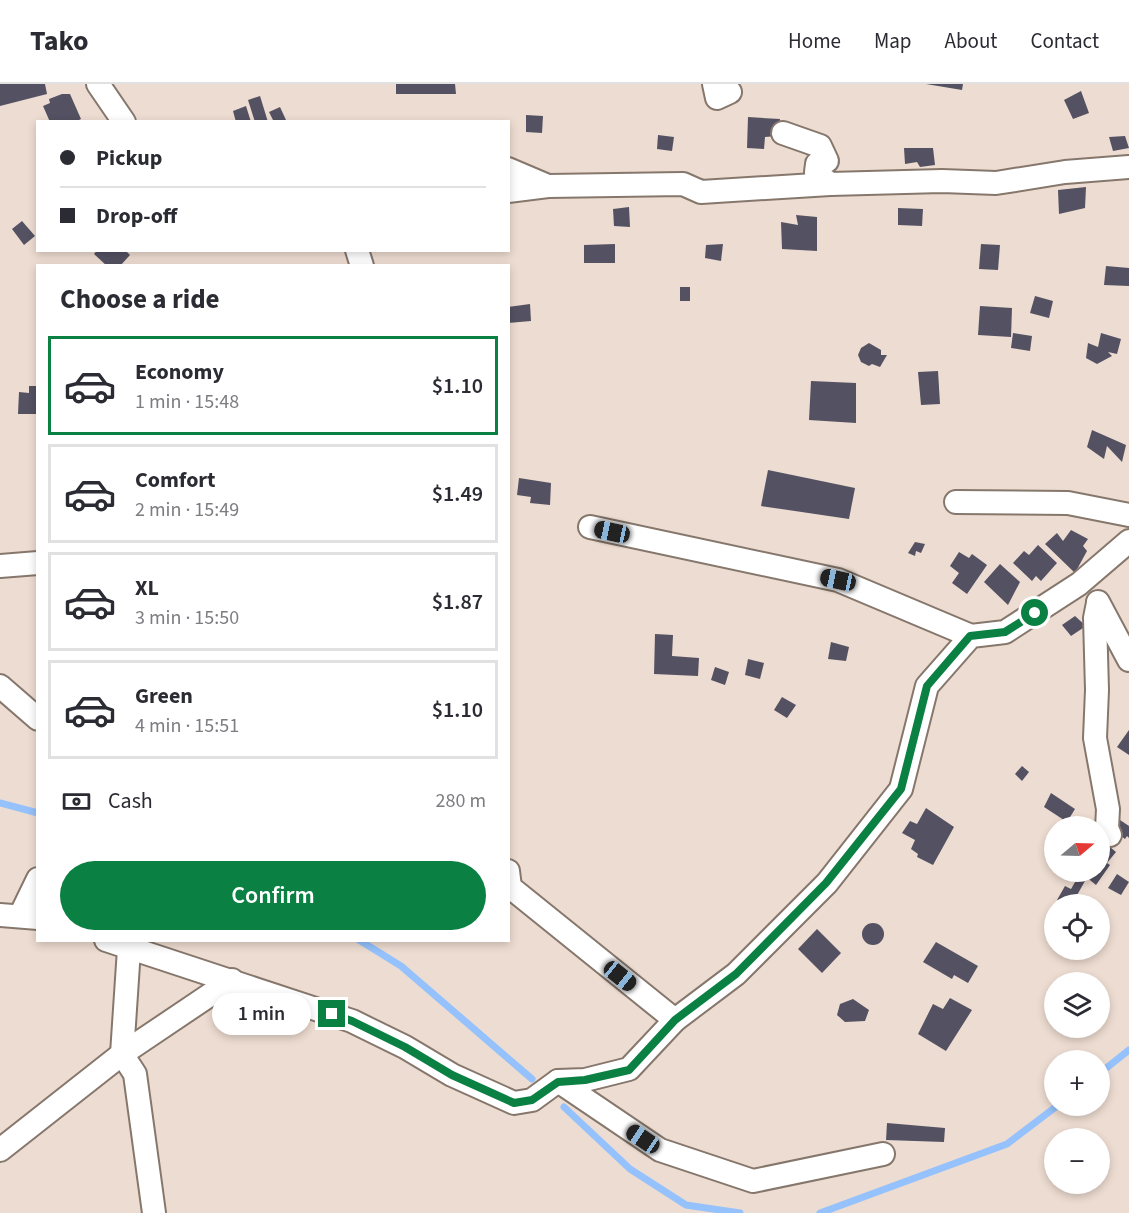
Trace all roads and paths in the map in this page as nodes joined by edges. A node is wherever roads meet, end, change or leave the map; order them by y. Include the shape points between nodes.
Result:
1 (98, 84) edge
2 (123, 120) edge
3 (783, 133) dead end
4 (1129, 168) edge
5 (510, 170) edge
6 (830, 184) junction
7 (548, 186) junction
8 (510, 191) edge
9 (956, 502) dead end
10 (1129, 515) edge
11 (590, 527) dead end
12 (1122, 547) edge
13 (36, 563) edge
14 (0, 566) edge
15 (1098, 603) junction
16 (970, 636) junction
17 (1129, 660) edge
18 (0, 686) edge
19 (36, 717) edge
20 (1108, 816) edge
21 (36, 883) edge
22 (510, 883) edge
23 (19, 916) edge
24 (111, 942) edge
25 (129, 949) junction
26 (232, 980) junction
27 (675, 1020) junction
28 (122, 1054) junction
29 (558, 1082) junction
30 (0, 1150) edge
31 (883, 1154) dead end
32 (154, 1213) edge

1 - 2 street
3 - 6 street via 820,147 827,161 817,164 816,172
4 - 6 street via 1065,172 996,183
5 - 7 street
6 - 7 street via 701,192 683,184
7 - 8 street
9 - 10 street via 1068,503
11 - 16 street via 838,580
12 - 15 street via 1099,589
12 - 16 street via 1079,584 1005,632
13 - 14 street
15 - 17 street
15 - 20 street via 1095,738
16 - 27 street via 927,686 901,789 826,883 736,974
18 - 19 street
21 - 23 street
22 - 27 street
24 - 25 street
25 - 26 street
25 - 28 street
26 - 28 street
26 - 29 street via 352,1021 452,1075 514,1103 532,1100
27 - 29 street via 629,1070
28 - 30 street
28 - 32 street via 135,1074
29 - 31 street via 660,1150 753,1181

